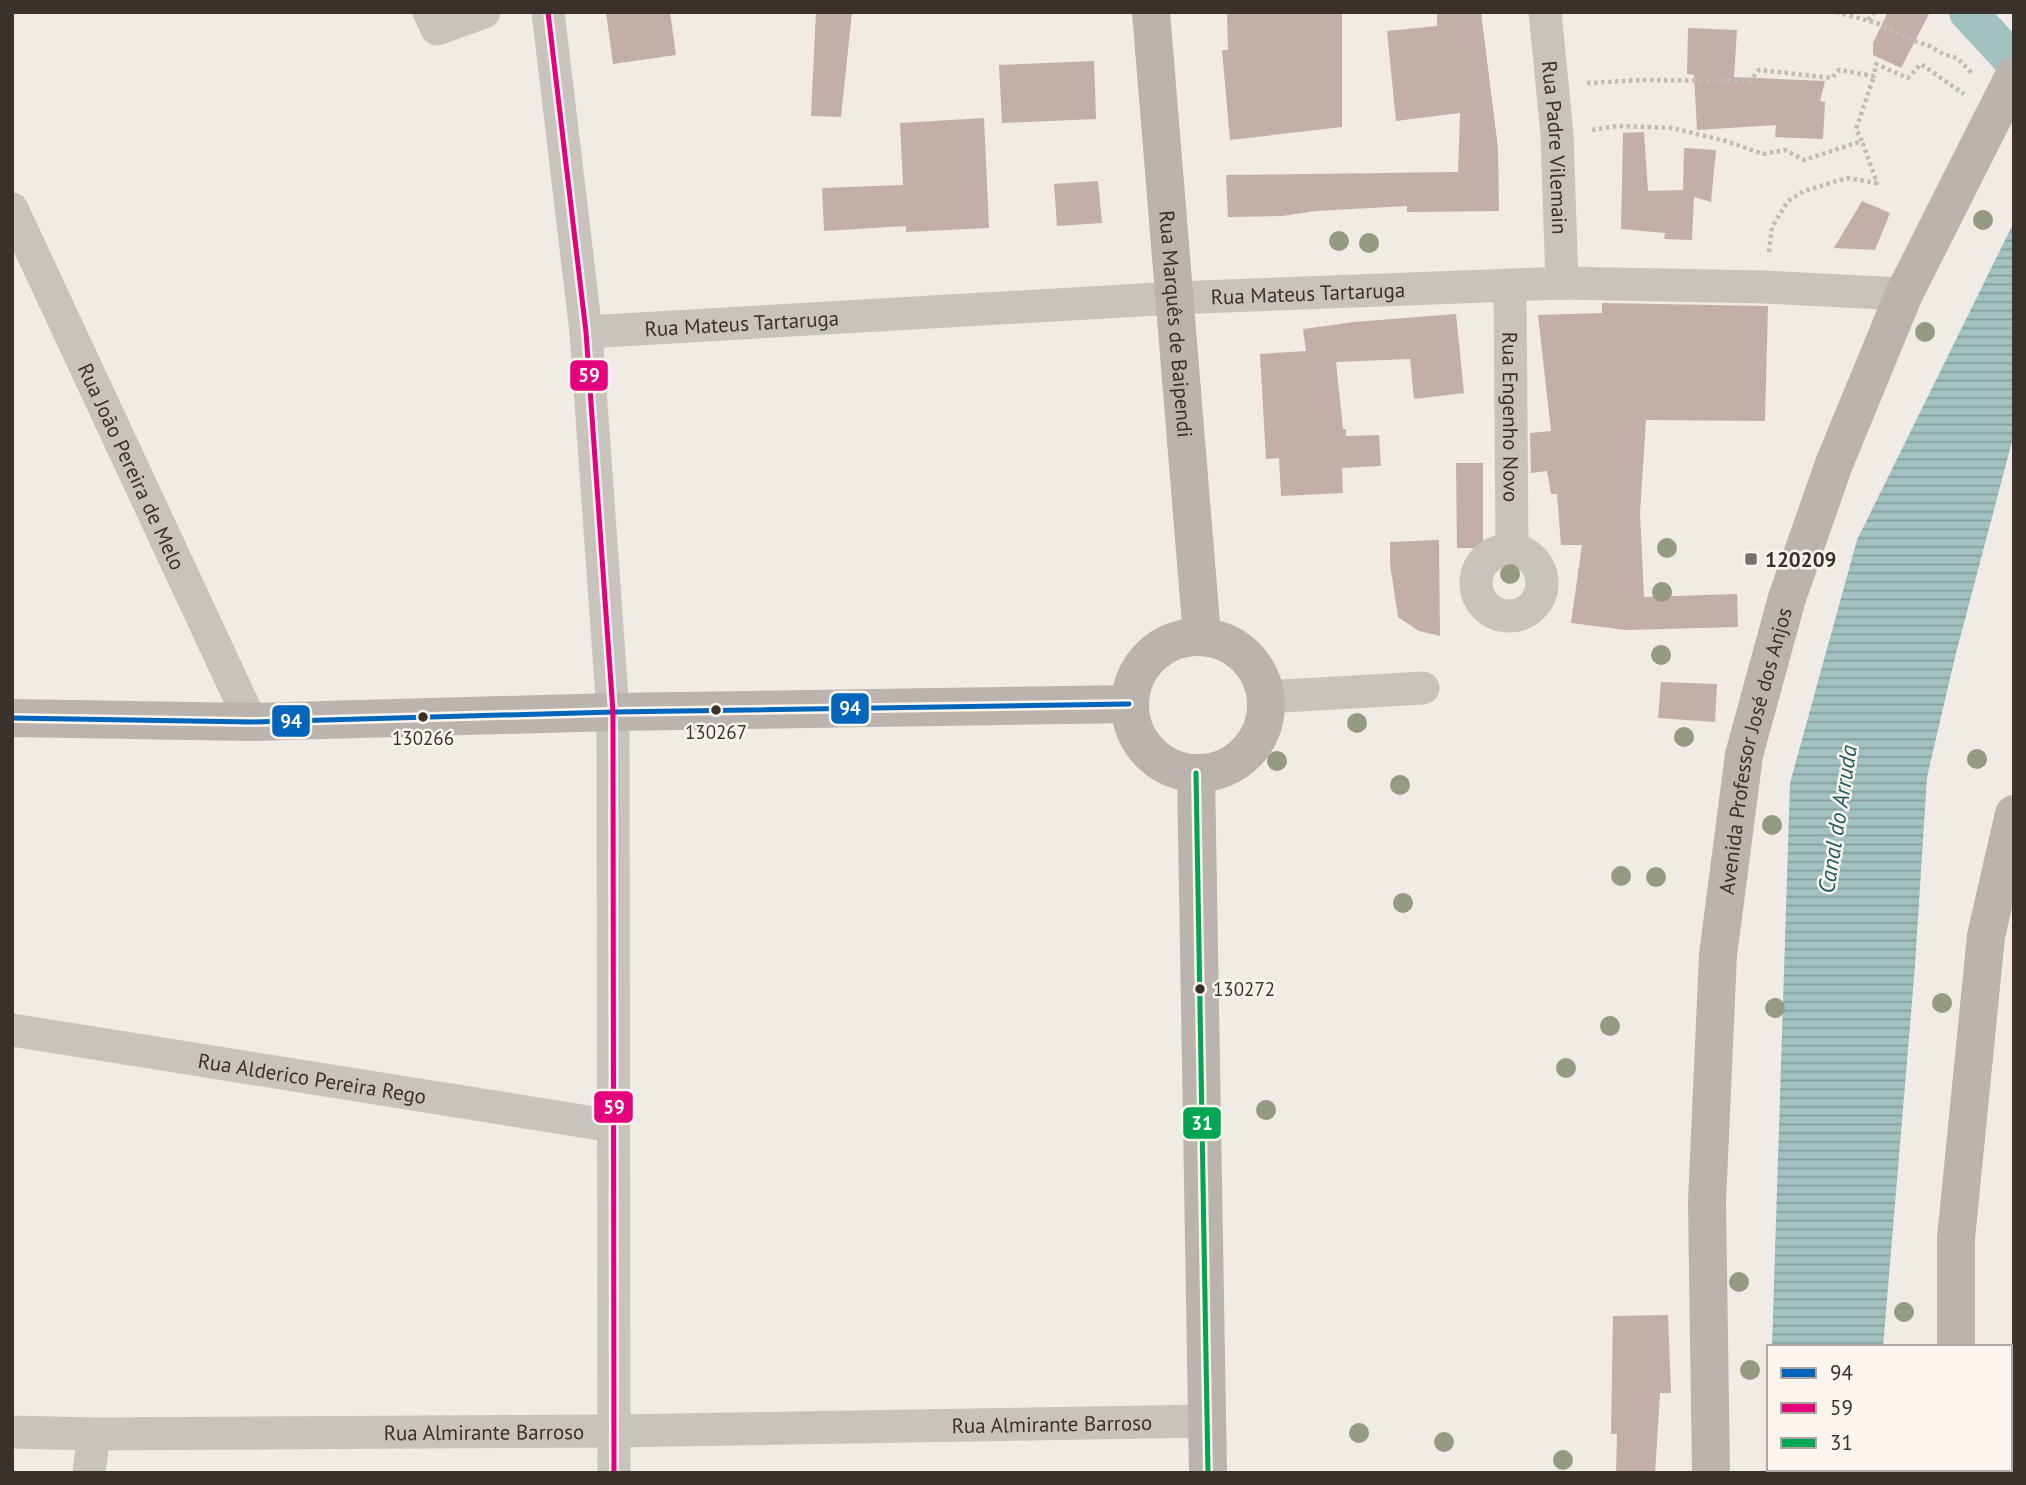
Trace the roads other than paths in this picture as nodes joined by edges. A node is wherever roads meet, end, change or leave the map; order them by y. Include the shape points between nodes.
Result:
1 (429, 12) edge
2 (484, 12) edge
3 (548, 12) edge
4 (1152, 12) edge
5 (1545, 12) edge
6 (2004, 95) edge
7 (12, 209) edge
8 (1562, 283) junction
9 (1510, 286) junction
10 (1904, 294) junction
11 (1175, 298) junction
12 (586, 332) junction
13 (1512, 549) dead end
14 (1202, 636) junction
15 (1423, 688) dead end
16 (1265, 697) junction
17 (1129, 704) junction
18 (613, 712) junction
19 (12, 718) edge
20 (251, 722) junction
21 (1196, 773) junction
22 (2014, 814) edge
23 (12, 1030) edge
24 (613, 1126) junction
25 (1956, 1345) edge
26 (1207, 1421) junction
27 (614, 1431) junction
28 (12, 1432) edge
29 (94, 1434) junction
30 (89, 1473) edge
31 (614, 1473) edge
32 (1208, 1473) edge
33 (1711, 1473) edge

1 - 2 street via 437,29
3 - 12 street
4 - 11 street, Rua Marquês de Baipendi
5 - 8 street, Rua Padre Vilemain
6 - 10 street, Avenida Professor José dos Anjos
7 - 20 street, Rua João Pereira de Melo
8 - 9 street, Rua Mateus Tartaruga
8 - 10 street, Rua Mateus Tartaruga
9 - 11 street, Rua Mateus Tartaruga
9 - 13 street, Rua Engenho Novo
10 - 33 street, Avenida Professor José dos Anjos via 1829,476 1787,598 1744,755 1718,955 1707,1202
11 - 12 street, Rua Mateus Tartaruga
11 - 14 street, Rua Marquês de Baipendi
12 - 18 street
14 - 16 street via 1232,645 1245,655 1262,681
14 - 17 street via 1178,640 1143,663
15 - 16 street
16 - 21 street via 1265,716 1248,751 1215,771
17 - 18 street
17 - 21 street via 1132,725 1156,759
18 - 20 street
18 - 24 street
19 - 20 street
21 - 26 street
22 - 25 street via 1986,936 1956,1238
23 - 24 street, Rua Alderico Pereira Rego
24 - 27 street
26 - 27 street, Rua Almirante Barroso
26 - 32 street
27 - 29 street, Rua Almirante Barroso
27 - 31 street
28 - 29 street, Rua Almirante Barroso
29 - 30 street

